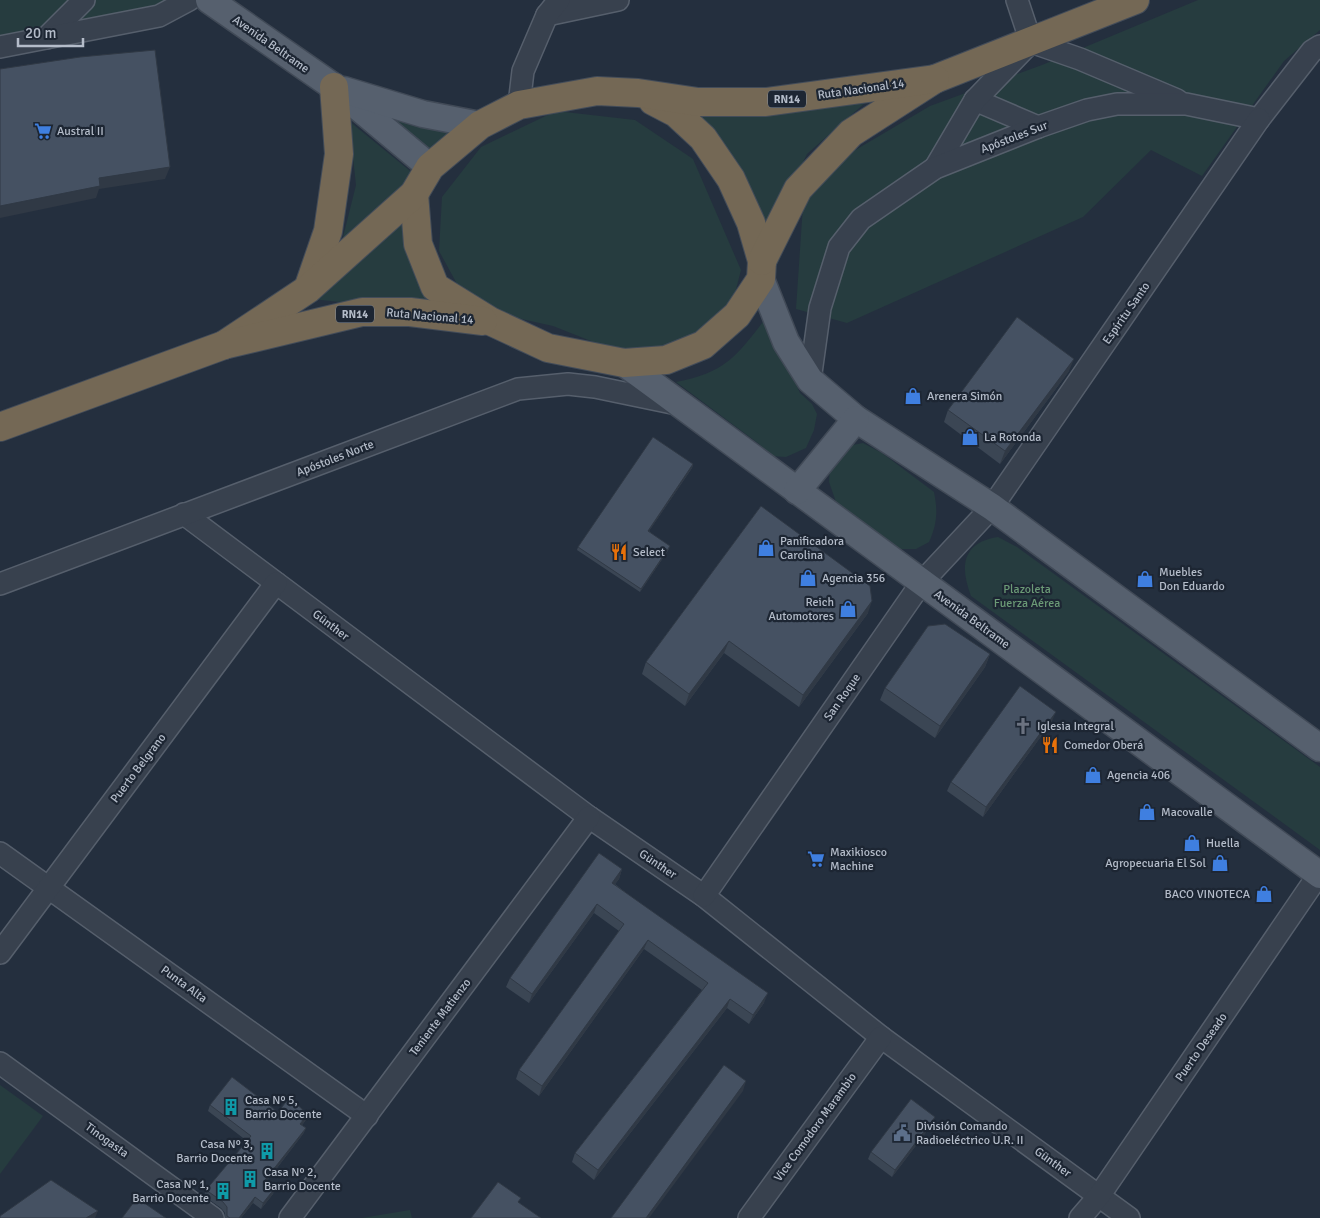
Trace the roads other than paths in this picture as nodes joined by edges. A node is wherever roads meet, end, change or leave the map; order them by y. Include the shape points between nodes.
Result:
1 (84, 0) edge
2 (189, 0) edge
3 (209, 0) edge
4 (618, 0) edge
5 (1016, 0) edge
6 (1135, 0) edge
7 (553, 8) edge
8 (46, 38) junction
9 (1031, 42) junction
10 (1320, 46) edge
11 (0, 47) edge
12 (936, 79) junction
13 (334, 87) junction
14 (638, 93) junction
15 (975, 100) junction
16 (1186, 104) junction
17 (519, 105) junction
18 (1259, 119) junction
19 (480, 124) junction
20 (1038, 127) junction
21 (430, 167) junction
22 (935, 168) junction
23 (414, 194) junction
24 (761, 270) junction
25 (308, 289) junction
26 (490, 321) junction
27 (224, 345) junction
28 (624, 363) junction
29 (810, 380) junction
30 (679, 404) junction
31 (856, 419) junction
32 (0, 427) edge
33 (797, 491) junction
34 (992, 507) junction
35 (184, 514) junction
36 (922, 582) junction
37 (276, 583) junction
38 (0, 584) edge
39 (1320, 748) edge
40 (589, 817) junction
41 (0, 853) edge
42 (1320, 875) edge
43 (48, 887) junction
44 (704, 896) junction
45 (0, 953) edge
46 (882, 1037) junction
47 (0, 1063) edge
48 (366, 1116) junction
49 (1098, 1196) junction
50 (213, 1218) edge
51 (290, 1218) edge
52 (749, 1218) edge
53 (1080, 1218) edge
54 (1129, 1218) edge

1 - 8 street
2 - 8 street via 159,16
3 - 13 main road, Avenida Beltrame
4 - 7 street
5 - 9 street
6 - 9 highway, Ruta Nacional 14 / RN14
7 - 17 street via 523,71
8 - 11 street
9 - 12 highway, Ruta Nacional 14 / RN14
9 - 15 street
9 - 16 street
10 - 18 street via 1312,51
12 - 14 highway, Ruta Nacional 14 / RN14 via 766,102 698,102
12 - 24 highway, Ruta Nacional 14 / RN14 via 851,133 798,189
13 - 19 main road, Avenida Beltrame via 423,114
13 - 21 main road, Avenida Beltrame
13 - 25 highway via 339,154 328,231
14 - 17 highway, Ruta Nacional 14 / RN14 via 597,91
14 - 24 highway, Ruta Nacional 14 / RN14 via 676,113 703,138 731,179 751,223
15 - 20 street
15 - 22 street
16 - 18 street, Apóstoles Sur
16 - 20 street, Apóstoles Sur via 1117,104 1087,110
17 - 19 highway, Ruta Nacional 14 / RN14
18 - 34 street, Espíritu Santo
19 - 21 highway, Ruta Nacional 14 / RN14
20 - 22 street, Apóstoles Sur
21 - 23 highway, Ruta Nacional 14 / RN14
22 - 29 street, Apóstoles Sur via 860,219 839,247 820,308
23 - 25 highway, Ruta Nacional 14 / RN14
23 - 26 highway, Ruta Nacional 14 / RN14 via 418,244 435,287
24 - 28 highway, Ruta Nacional 14 / RN14 via 737,314 703,345 666,360
24 - 29 main road via 786,342
25 - 27 highway, Ruta Nacional 14 / RN14
26 - 27 highway, Ruta Nacional 14 / RN14 via 410,312 362,312
26 - 28 highway, Ruta Nacional 14 / RN14 via 548,348
27 - 32 highway, Ruta Nacional 14 / RN14
28 - 30 main road, Avenida Beltrame
29 - 31 main road
30 - 33 main road, Avenida Beltrame
30 - 35 street, Apóstoles Norte via 568,384 518,389
31 - 33 main road
31 - 34 main road
33 - 36 main road, Avenida Beltrame
34 - 36 street, San Roque
34 - 39 main road
35 - 37 street, Günther
35 - 38 street, Apóstoles Norte
36 - 42 main road, Avenida Beltrame
36 - 44 street, San Roque
37 - 40 street, Günther
37 - 43 street, Puerto Belgrano
40 - 44 street, Günther
40 - 48 street, Teniente Matienzo
41 - 43 street, Punta Alta
42 - 49 street, Puerto Deseado
43 - 45 street, Puerto Belgrano
43 - 48 street, Punta Alta
44 - 46 street, Günther
46 - 49 street, Günther
46 - 52 street, Vice Comodoro Marambio
47 - 50 street, Tinogasta
48 - 51 street, Teniente Matienzo
49 - 53 street, Puerto Deseado
49 - 54 street, Günther

